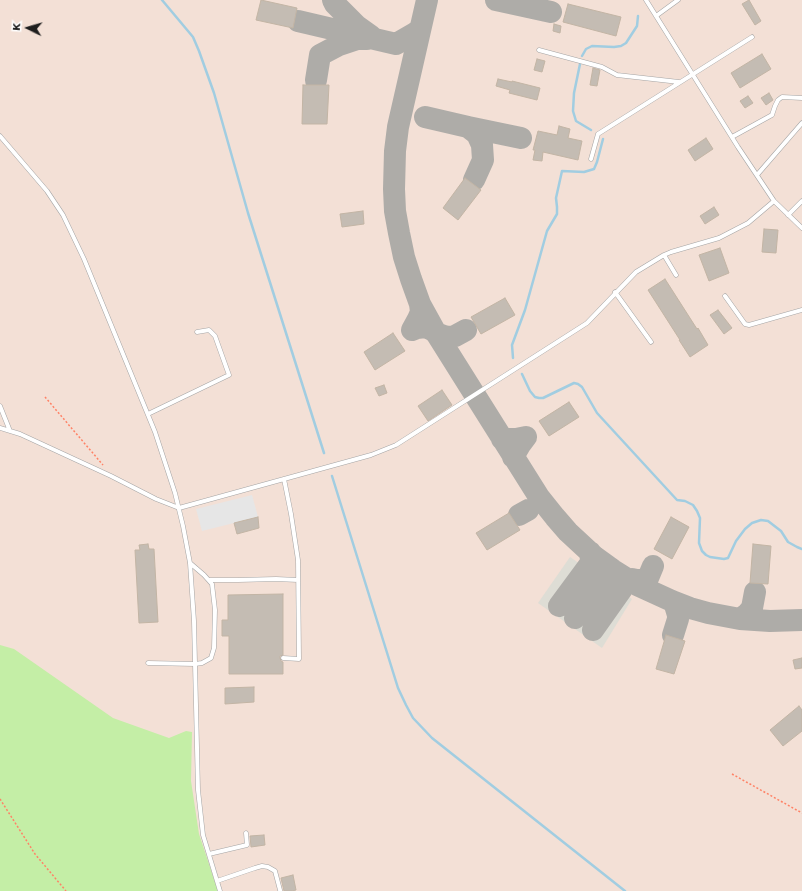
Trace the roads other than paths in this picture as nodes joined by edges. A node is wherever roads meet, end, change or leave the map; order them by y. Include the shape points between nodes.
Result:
1 (646, 0) edge
2 (678, 0) edge
3 (656, 16) junction
4 (752, 37) dead end
5 (539, 50) dead end
6 (693, 74) junction
7 (680, 82) junction
8 (802, 98) edge
9 (802, 123) edge
10 (0, 136) edge
11 (732, 137) junction
12 (591, 158) dead end
13 (757, 175) junction
14 (774, 201) junction
15 (802, 201) edge
16 (788, 215) junction
17 (802, 228) edge
18 (664, 255) junction
19 (676, 274) dead end
20 (616, 292) junction
21 (725, 296) dead end
22 (802, 310) edge
23 (197, 332) dead end
24 (651, 342) dead end
25 (0, 406) edge
26 (148, 414) junction
27 (0, 428) edge
28 (10, 431) junction
29 (284, 479) junction
30 (179, 508) junction
31 (190, 563) junction
32 (209, 580) junction
33 (298, 580) junction
34 (283, 658) dead end
35 (148, 663) dead end
36 (195, 664) junction
37 (246, 833) dead end
38 (209, 854) junction
39 (217, 881) junction
40 (280, 890) edge
41 (220, 891) edge

1 - 3 lane
2 - 3 lane
3 - 6 lane
4 - 6 lane
5 - 7 lane via 602,67 617,75
6 - 7 lane
6 - 11 lane
7 - 12 lane via 598,134
8 - 11 lane via 782,97 778,100 772,115
9 - 13 lane
10 - 26 lane via 47,191 63,215 84,259
11 - 13 lane
13 - 14 lane
14 - 16 lane
14 - 18 lane via 748,223 719,238
15 - 16 lane
16 - 17 lane
18 - 19 lane
18 - 20 lane via 636,272
20 - 24 lane
20 - 29 lane via 587,323 396,444 371,455
21 - 22 lane via 745,324 749,325
23 - 26 lane via 209,330 215,336 229,375
25 - 28 lane
26 - 30 lane
27 - 28 lane
28 - 30 lane
29 - 30 lane
29 - 33 lane via 298,560
30 - 31 lane
31 - 32 lane
31 - 36 lane
32 - 33 lane
32 - 36 lane via 212,584 215,610 214,648 211,658
33 - 34 lane via 299,658
35 - 36 lane
36 - 38 lane via 198,790 203,835
37 - 38 lane via 247,845
38 - 39 lane
39 - 40 lane via 262,866 275,871
39 - 41 lane

